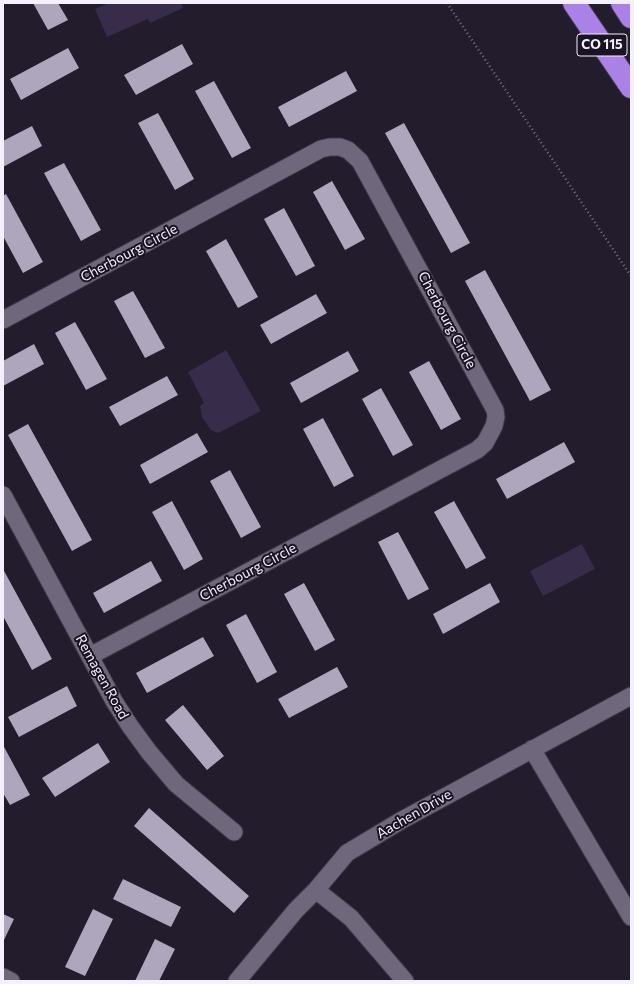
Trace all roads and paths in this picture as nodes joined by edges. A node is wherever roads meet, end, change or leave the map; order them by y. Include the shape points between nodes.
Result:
1 (447, 3) edge
2 (574, 3) edge
3 (622, 3) edge
4 (631, 17) edge
5 (631, 87) edge
6 (631, 276) edge
7 (3, 320) edge
8 (3, 495) edge
9 (90, 656) junction
10 (631, 696) edge
11 (532, 749) junction
12 (234, 832) dead end
13 (316, 890) junction
14 (631, 917) edge
15 (3, 977) edge
16 (12, 981) edge
17 (237, 981) edge
18 (405, 981) edge

1 - 6 path
2 - 5 highway, CO 115
3 - 4 highway, CO 115
7 - 9 street, Cherbourg Circle via 321,149 340,147 348,150 360,161 495,410 494,426 485,443 477,450
8 - 9 street, Remagen Road
9 - 12 street, Remagen Road via 130,726 163,770
10 - 11 street, Aachen Drive
11 - 13 street, Aachen Drive via 347,853
11 - 14 street
13 - 17 street, Aachen Drive
13 - 18 street via 351,918
15 - 16 street

